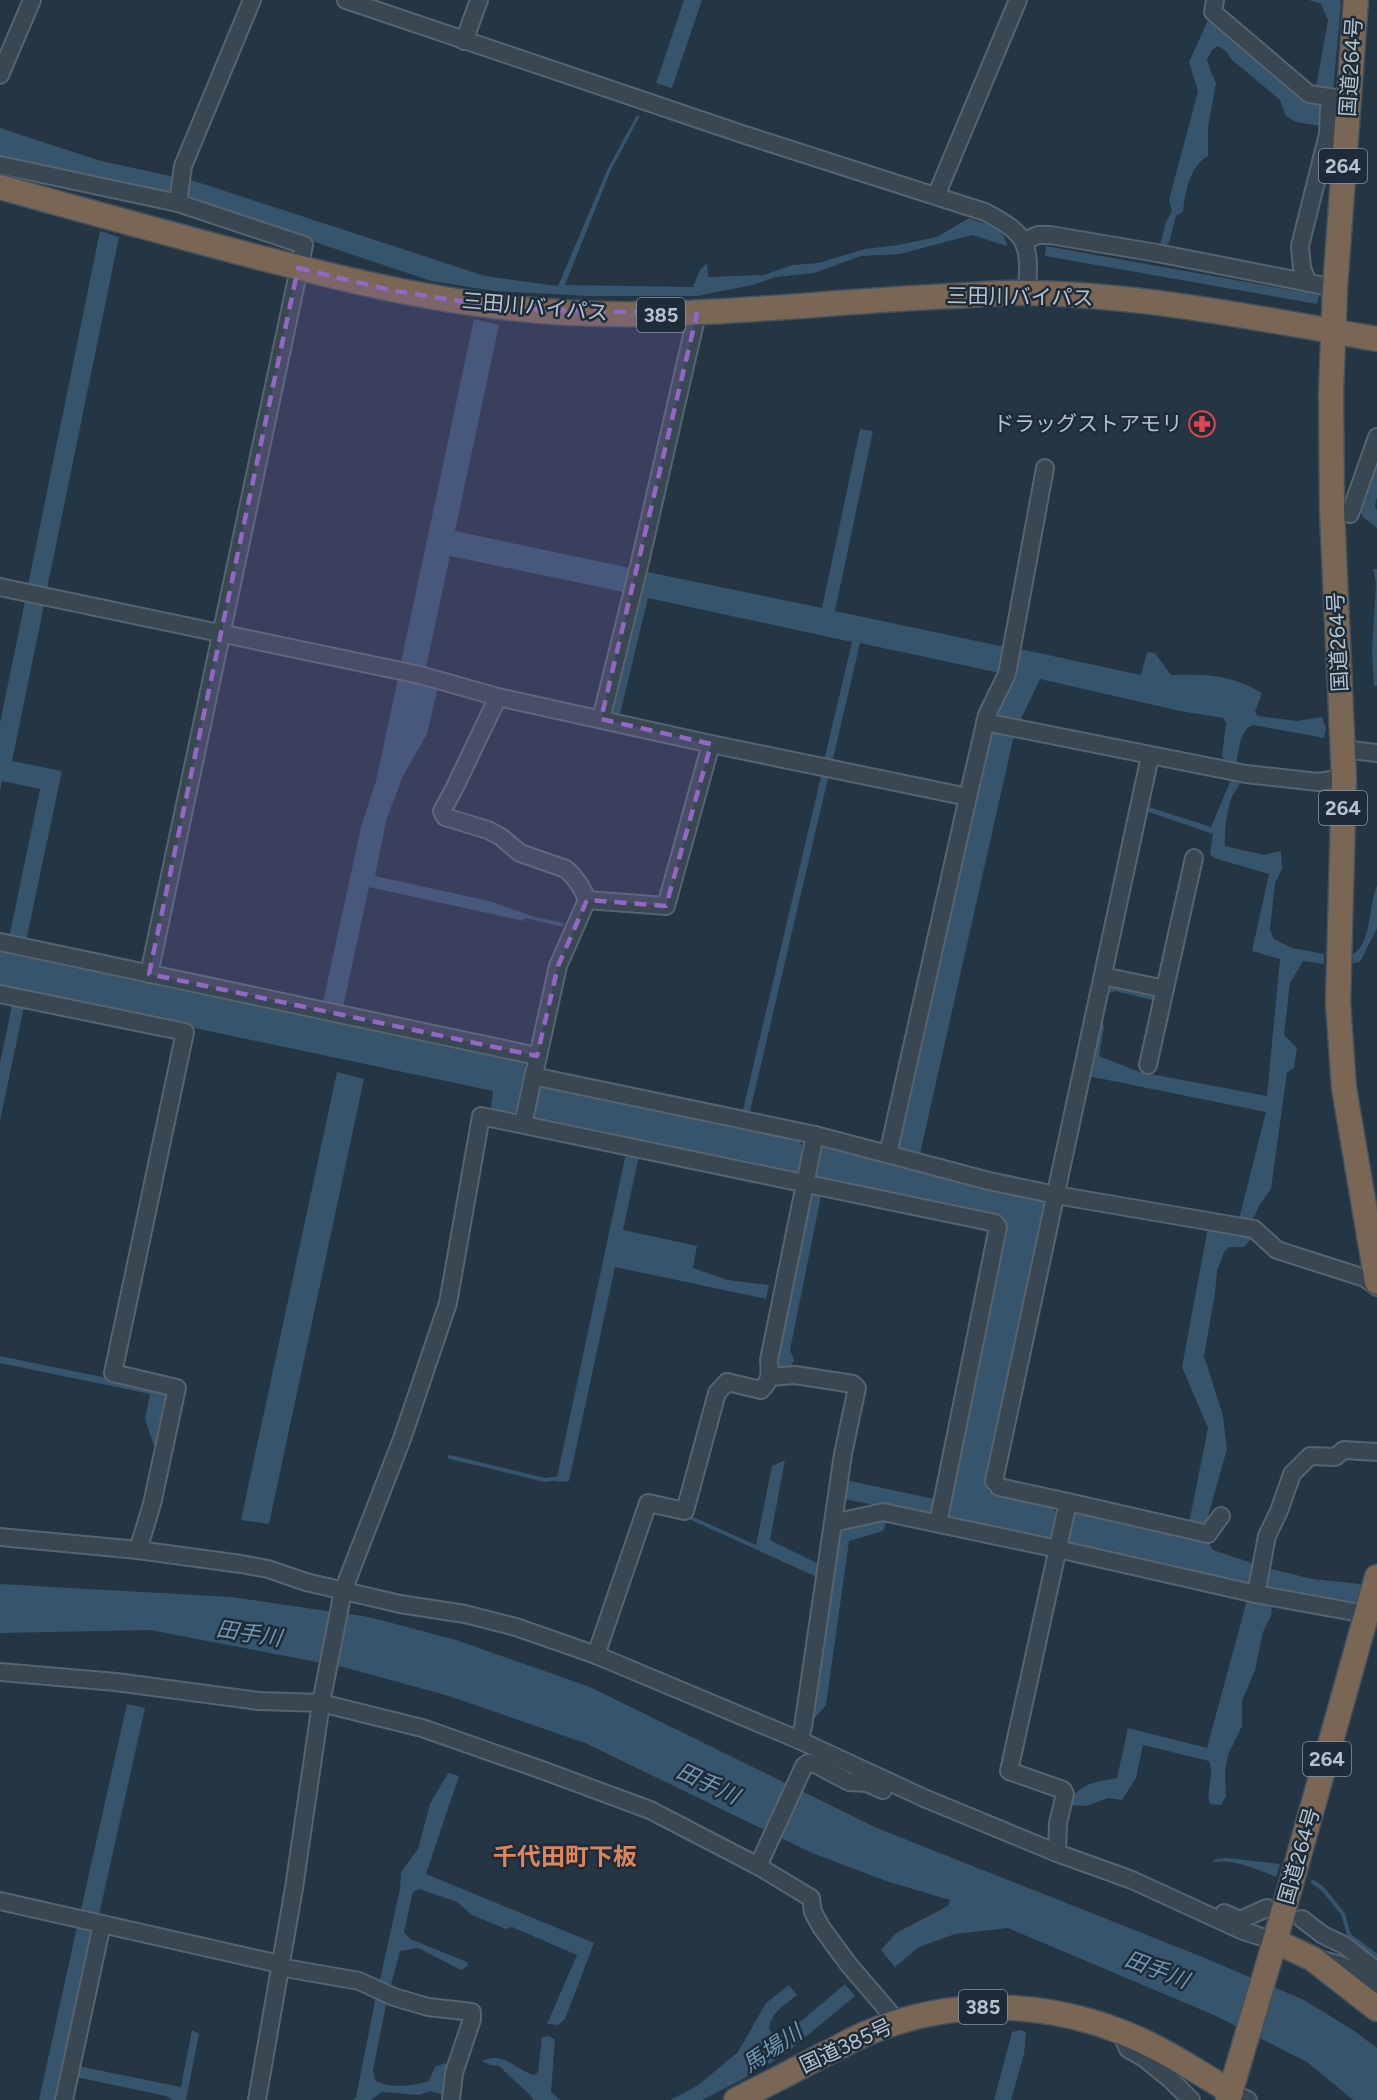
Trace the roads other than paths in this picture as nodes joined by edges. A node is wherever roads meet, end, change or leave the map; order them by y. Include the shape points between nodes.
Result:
1 (32, 0) edge
2 (252, 0) edge
3 (346, 0) edge
4 (479, 0) edge
5 (1018, 0) edge
6 (1215, 0) edge
7 (1356, 0) edge
8 (464, 41) junction
9 (0, 75) edge
10 (1340, 99) junction
11 (0, 165) edge
12 (0, 187) edge
13 (936, 196) junction
14 (178, 203) junction
15 (1024, 241) junction
16 (298, 268) junction
17 (1308, 283) junction
18 (1335, 288) junction
19 (1027, 293) junction
20 (697, 314) junction
21 (1333, 332) junction
22 (1377, 339) edge
23 (1377, 437) edge
24 (1045, 468) dead end
25 (1332, 510) junction
26 (0, 587) edge
27 (221, 633) junction
28 (498, 697) junction
29 (601, 719) junction
30 (985, 722) junction
31 (711, 744) junction
32 (1342, 750) junction
33 (1377, 753) edge
34 (1150, 756) junction
35 (1344, 778) junction
36 (968, 797) junction
37 (1194, 858) dead end
38 (587, 900) junction
39 (0, 942) edge
40 (149, 974) junction
41 (1103, 976) junction
42 (1165, 988) junction
43 (0, 994) edge
44 (537, 1056) junction
45 (1148, 1065) dead end
46 (532, 1082) junction
47 (524, 1118) junction
48 (813, 1142) junction
49 (888, 1154) junction
50 (806, 1178) junction
51 (1056, 1195) junction
52 (1377, 1285) edge
53 (771, 1377) junction
54 (1377, 1452) edge
55 (1067, 1508) junction
56 (1221, 1516) dead end
57 (833, 1523) junction
58 (938, 1523) junction
59 (0, 1537) edge
60 (1059, 1544) junction
61 (138, 1550) junction
62 (1377, 1577) edge
63 (1257, 1590) junction
64 (342, 1596) junction
65 (1372, 1615) edge
66 (596, 1655) junction
67 (0, 1672) edge
68 (322, 1700) junction
69 (799, 1740) junction
70 (924, 1798) junction
71 (1057, 1853) junction
72 (759, 1863) junction
73 (1170, 1896) junction
74 (0, 1901) edge
75 (1267, 1908) dead end
76 (1302, 1919) dead end
77 (102, 1924) junction
78 (1273, 1949) junction
79 (1313, 1959) junction
80 (281, 1965) junction
81 (1377, 1971) edge
82 (1377, 1984) edge
83 (1377, 2009) edge
84 (897, 2021) junction
85 (1120, 2031) junction
86 (1236, 2091) edge
87 (750, 2097) edge
88 (64, 2100) edge
89 (257, 2100) edge
90 (451, 2100) edge
91 (1191, 2100) edge

1 - 9 street
2 - 14 street via 183,166
3 - 8 street
4 - 8 street
5 - 13 street
6 - 10 street via 1213,12 1309,94
7 - 10 highway, 国道264号 / 264
8 - 13 street
10 - 17 street via 1329,108 1328,134 1300,246
10 - 18 highway, 国道264号 / 264
11 - 14 street
12 - 16 highway, 三田川バイパス / 385
13 - 15 street via 985,212 1006,223
14 - 16 street via 304,245
15 - 17 street via 1050,235
15 - 19 street via 1028,253
16 - 20 highway, 三田川バイパス / 385 via 395,291 512,309
16 - 27 street
17 - 18 street
18 - 21 highway, 国道264号 / 264
19 - 20 highway, 三田川バイパス / 385 via 894,298
19 - 21 highway, 三田川バイパス / 385 via 1170,305
20 - 29 street
21 - 22 highway, 385
21 - 25 highway, 国道264号 / 264
23 - 25 street via 1350,514
24 - 30 street via 1007,674
25 - 32 highway, 国道264号 / 264
26 - 27 street
27 - 28 street via 420,675
27 - 40 street
28 - 29 street
28 - 38 street via 442,811 445,817 501,837 520,853 566,869
29 - 31 street
30 - 34 street
30 - 36 street
31 - 36 street
31 - 38 street via 666,906
32 - 33 street
32 - 35 highway, 国道264号 / 264
34 - 35 street via 1246,774 1318,782
34 - 41 street
35 - 52 highway, 国道264号 / 264 via 1338,1003 1344,1088
36 - 49 street
37 - 42 street
38 - 44 street via 558,966
39 - 40 street
40 - 44 street
41 - 42 street
41 - 51 street
42 - 45 street
43 - 61 street via 185,1032 113,1373 177,1388
44 - 46 street
46 - 47 street
46 - 48 street
47 - 50 street
47 - 64 street via 481,1116 448,1303 402,1439
48 - 49 street
48 - 50 street
49 - 51 street
50 - 53 street via 769,1360
50 - 58 street via 995,1223 998,1227
51 - 52 street via 1254,1228 1277,1250
51 - 55 street via 994,1481 999,1487
53 - 57 street via 795,1375 853,1384 857,1388
53 - 66 street via 761,1390 727,1382 717,1393 685,1511 648,1503
54 - 63 street via 1344,1450 1335,1457 1310,1455 1292,1474 1267,1536
55 - 56 street via 1208,1534
55 - 60 street
57 - 58 street via 883,1512
57 - 69 street
58 - 60 street
59 - 61 street
60 - 63 street
60 - 71 street via 1009,1771 1063,1790
61 - 64 street via 259,1567
62 - 65 highway, 国道264号 / 264
63 - 65 street
64 - 66 street via 465,1614
64 - 68 street
65 - 78 highway, 国道264号 / 264
66 - 69 street
67 - 68 street via 259,1701
68 - 72 street via 422,1728 650,1810
68 - 80 street
69 - 70 street
70 - 71 street
70 - 72 street via 917,1804 867,1783 849,1782 808,1763
71 - 73 street
72 - 84 street via 811,1898 821,1927
73 - 75 street via 1192,1899 1240,1920
73 - 78 street
74 - 77 street
76 - 81 street
77 - 80 street
77 - 88 street
78 - 79 highway
78 - 86 highway, 国道264号 / 264
79 - 82 street via 1331,1961
79 - 83 highway
80 - 89 street
80 - 90 street via 359,1981 428,2007 471,2012 454,2073
84 - 85 highway, 国道385号 / 385 via 970,2007 1024,2008
84 - 87 highway, 国道385号 / 385 via 868,2032
85 - 86 highway, 国道385号 / 385
85 - 91 street via 1128,2049

